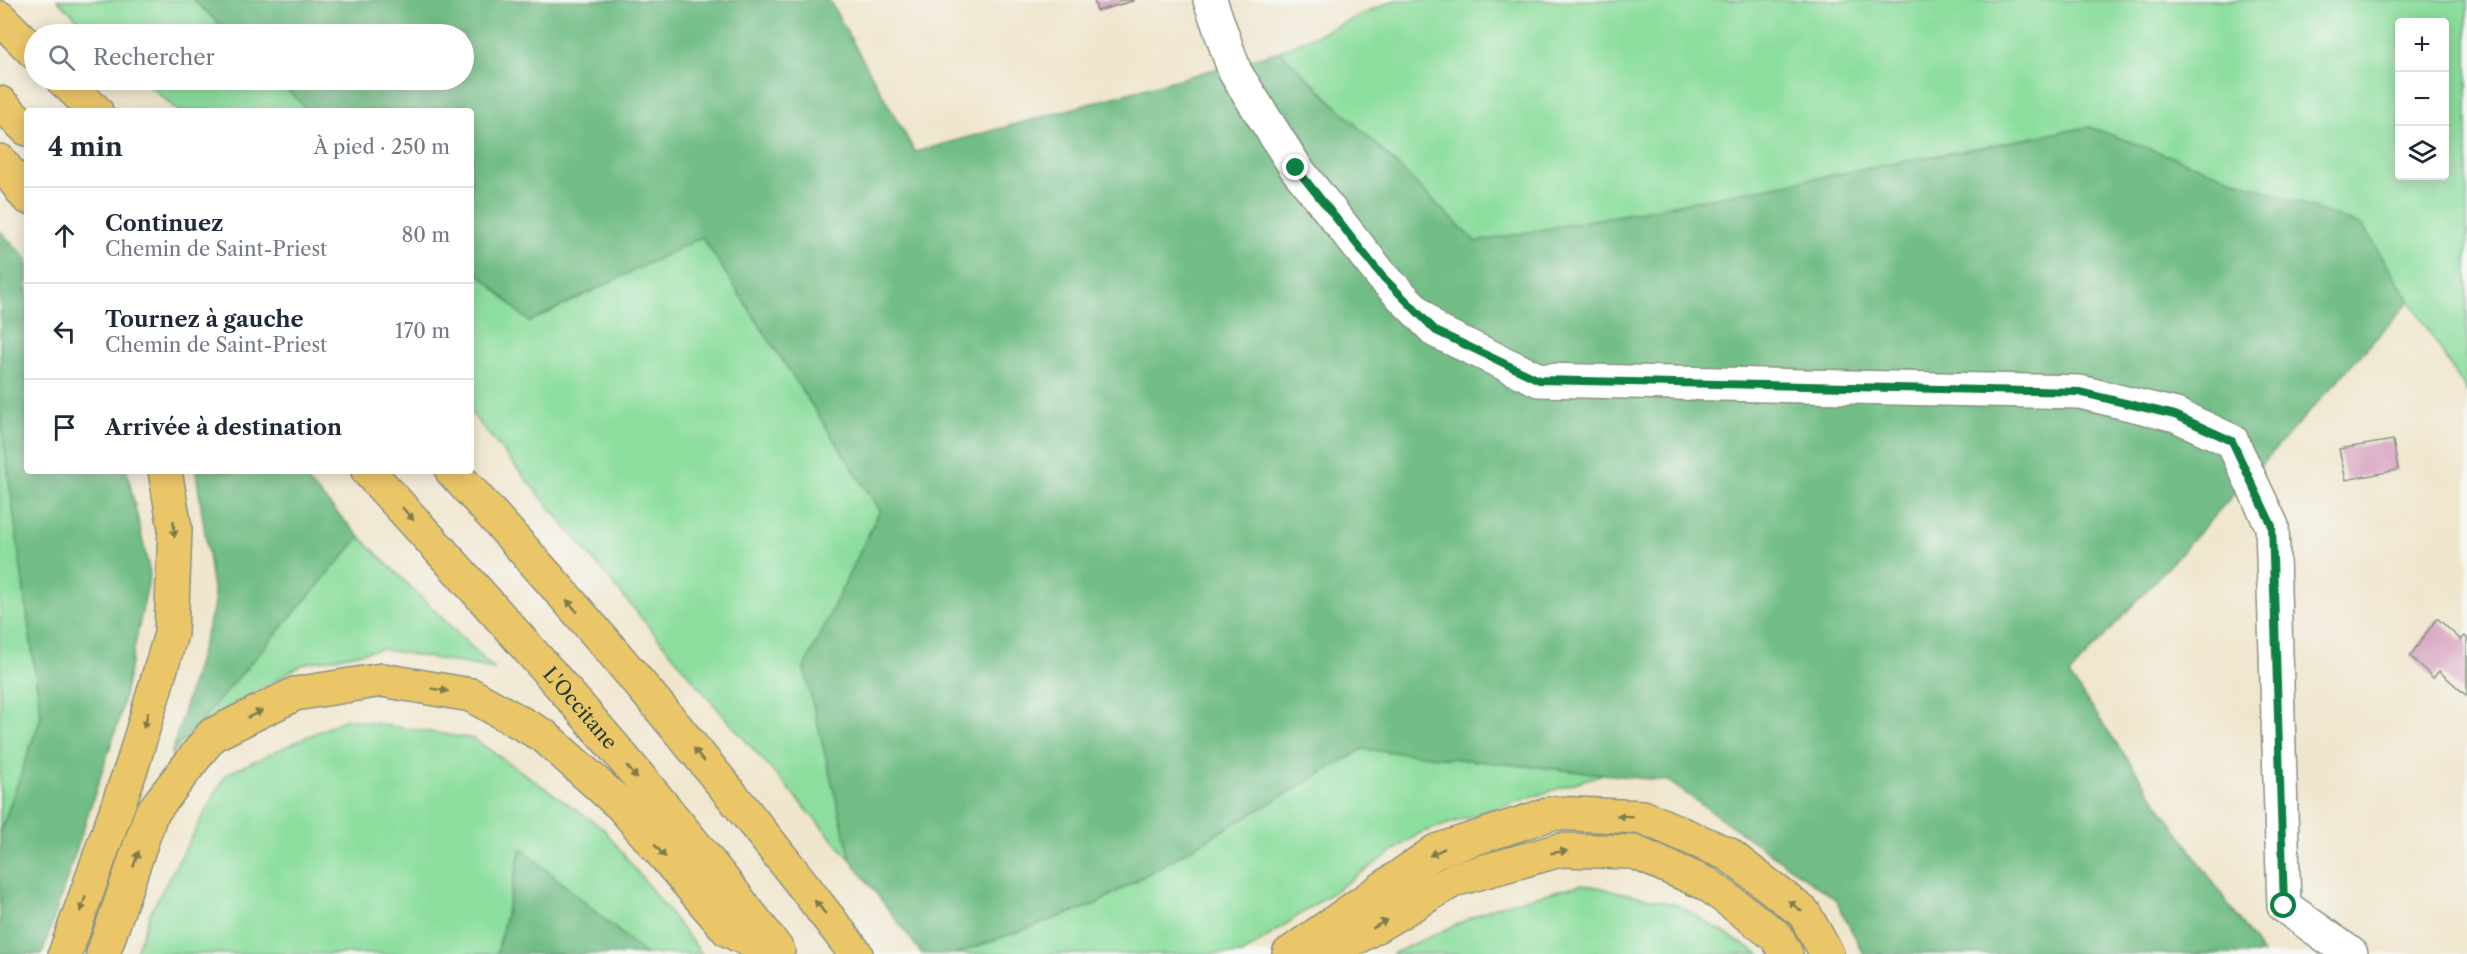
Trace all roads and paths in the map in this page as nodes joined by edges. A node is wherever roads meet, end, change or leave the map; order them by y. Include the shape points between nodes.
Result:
1 (1210, 0) edge
2 (0, 18) edge
3 (24, 42) edge
4 (74, 90) edge
5 (0, 103) edge
6 (93, 108) edge
7 (24, 126) edge
8 (0, 161) edge
9 (24, 193) edge
10 (166, 474) edge
11 (371, 474) edge
12 (455, 474) edge
13 (65, 954) edge
14 (103, 954) edge
15 (779, 954) edge
16 (856, 954) edge
17 (1289, 954) edge
18 (1329, 954) edge
19 (1786, 954) edge
20 (1827, 954) edge
21 (2351, 954) edge

1 - 21 street via 1235,72 1296,168 1382,276 1436,331 1539,380 2079,392 2175,415 2232,441 2272,526 2284,906
2 - 3 highway
4 - 6 highway
5 - 7 highway
8 - 9 highway
10 -> 13 highway via 175,528 171,634 133,763
11 -> 15 highway, L'Occitane via 514,631 738,898
16 -> 12 highway via 678,730
14 -> 15 highway via 151,814 212,735 296,694 382,680 471,695 544,736 622,806 728,930
20 -> 17 highway via 1804,913 1728,854 1644,817 1553,813 1436,851
18 -> 19 highway via 1454,880 1560,850 1634,852 1707,884 1776,936

